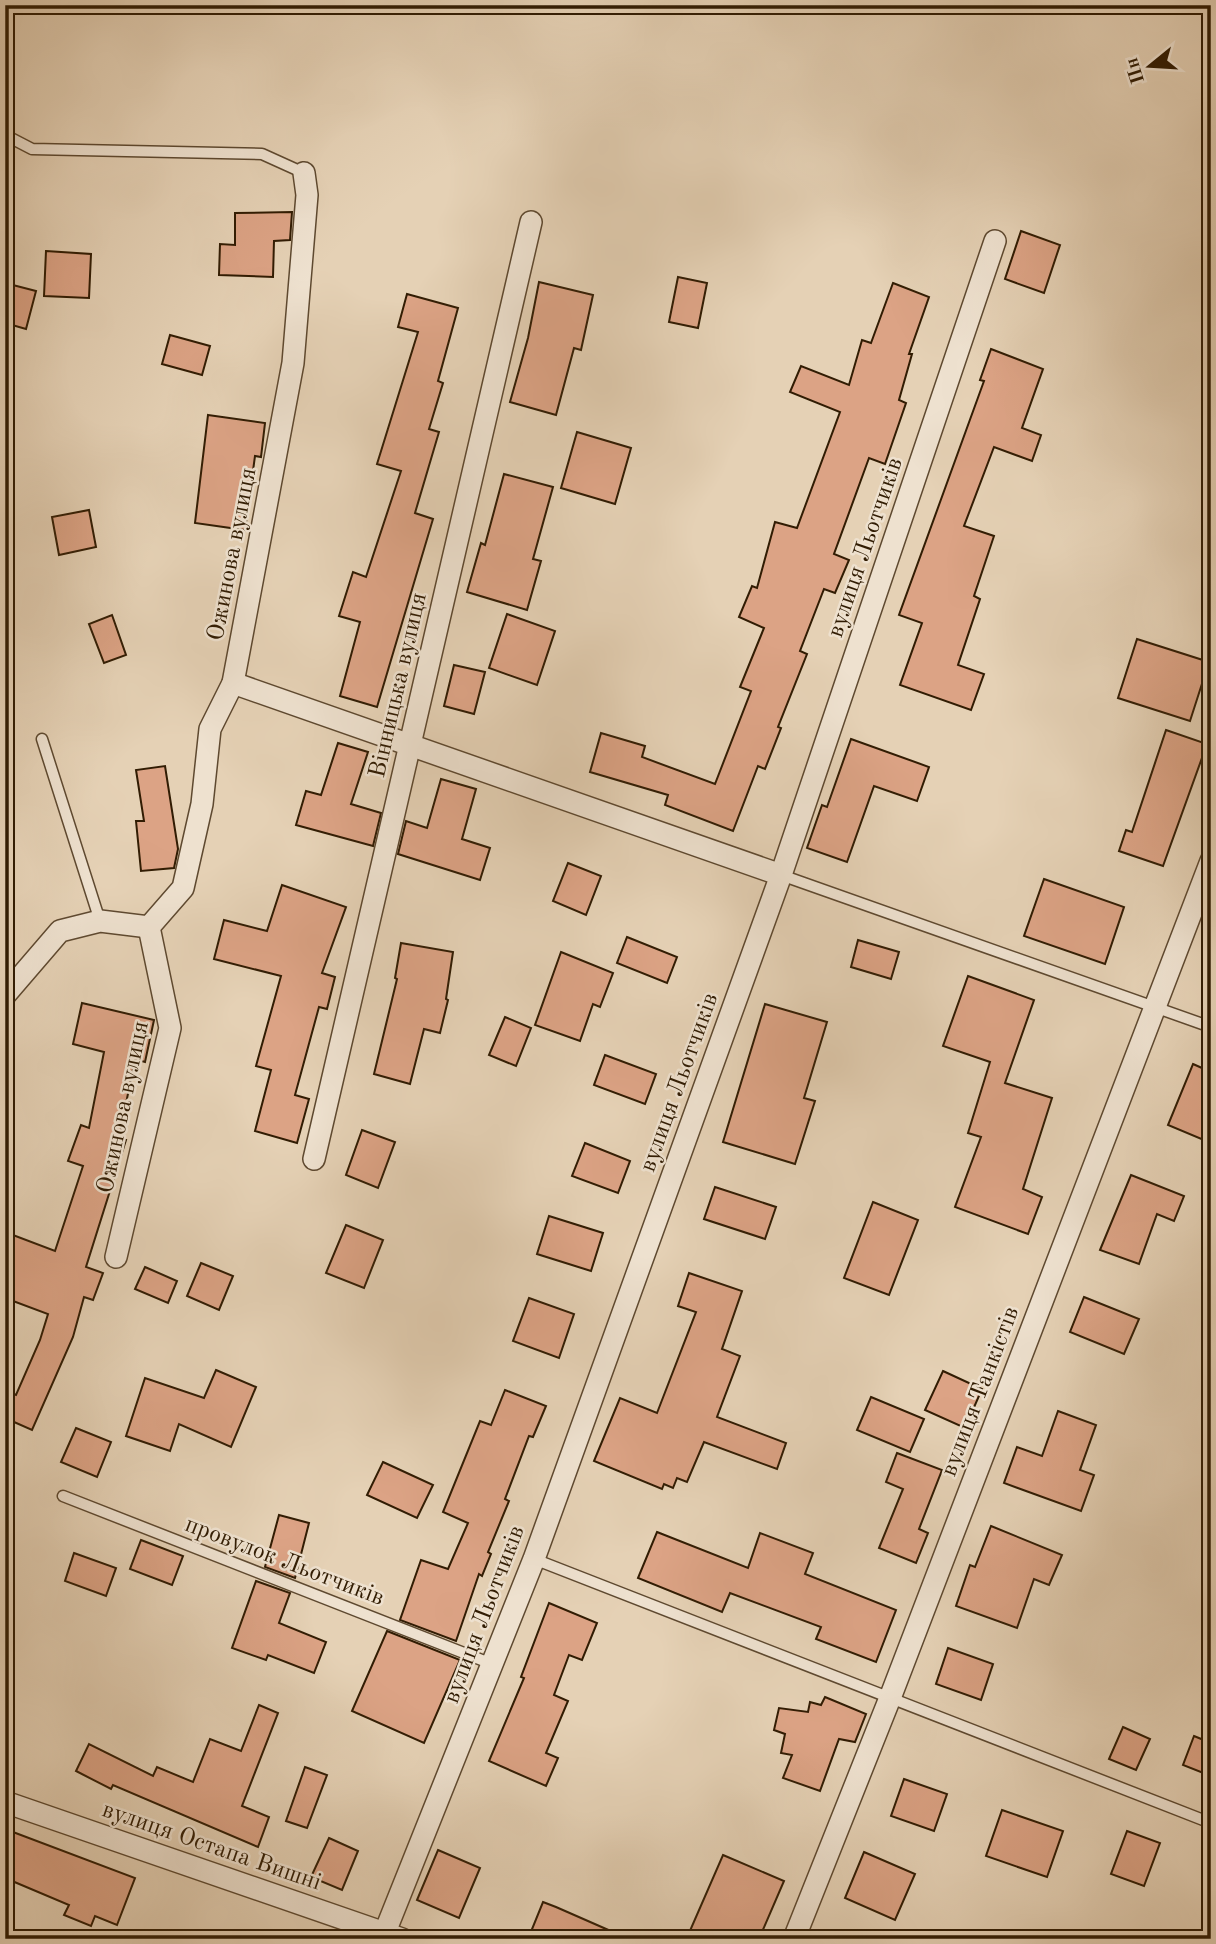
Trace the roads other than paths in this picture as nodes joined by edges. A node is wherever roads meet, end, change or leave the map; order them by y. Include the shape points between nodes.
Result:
1 (5, 135) edge
2 (304, 173) joint
3 (531, 222) dead end
4 (995, 241) dead end
5 (233, 683) junction
6 (43, 739) dead end
7 (411, 743) junction
8 (1211, 861) edge
9 (781, 875) junction
10 (100, 921) junction
11 (149, 927) junction
12 (5, 995) edge
13 (1153, 1006) junction
14 (1211, 1027) edge
15 (314, 1159) dead end
16 (116, 1256) dead end
17 (62, 1496) dead end
18 (534, 1559) junction
19 (492, 1664) junction
20 (890, 1698) junction
21 (6, 1801) edge
22 (1211, 1823) edge
23 (393, 1936) edge
24 (794, 1939) edge

1 - 2 lane via 32,149 262,154
2 - 5 street, Ожинова вулиця via 307,195 293,363
3 - 7 street, Вінницька вулиця
4 - 9 street, вулиця Льотчиків
5 - 7 street
5 - 11 street, Ожинова вулиця via 210,729 202,804 183,887
6 - 10 lane
7 - 9 street
7 - 15 street, Вінницька вулиця
8 - 13 street, вулиця Танкістів
9 - 13 lane
9 - 18 street, вулиця Льотчиків
10 - 11 street
10 - 12 street via 60,931
11 - 16 street, Ожинова вулиця via 170,1028
13 - 14 lane
13 - 20 street, вулиця Танкістів
17 - 19 lane, провулок Льотчиків
18 - 19 street, вулиця Льотчиків
18 - 20 lane
19 - 23 street, вулиця Льотчиків
20 - 22 lane
20 - 24 street, вулиця Танкістів
21 - 23 street, вулиця Остапа Вишні

